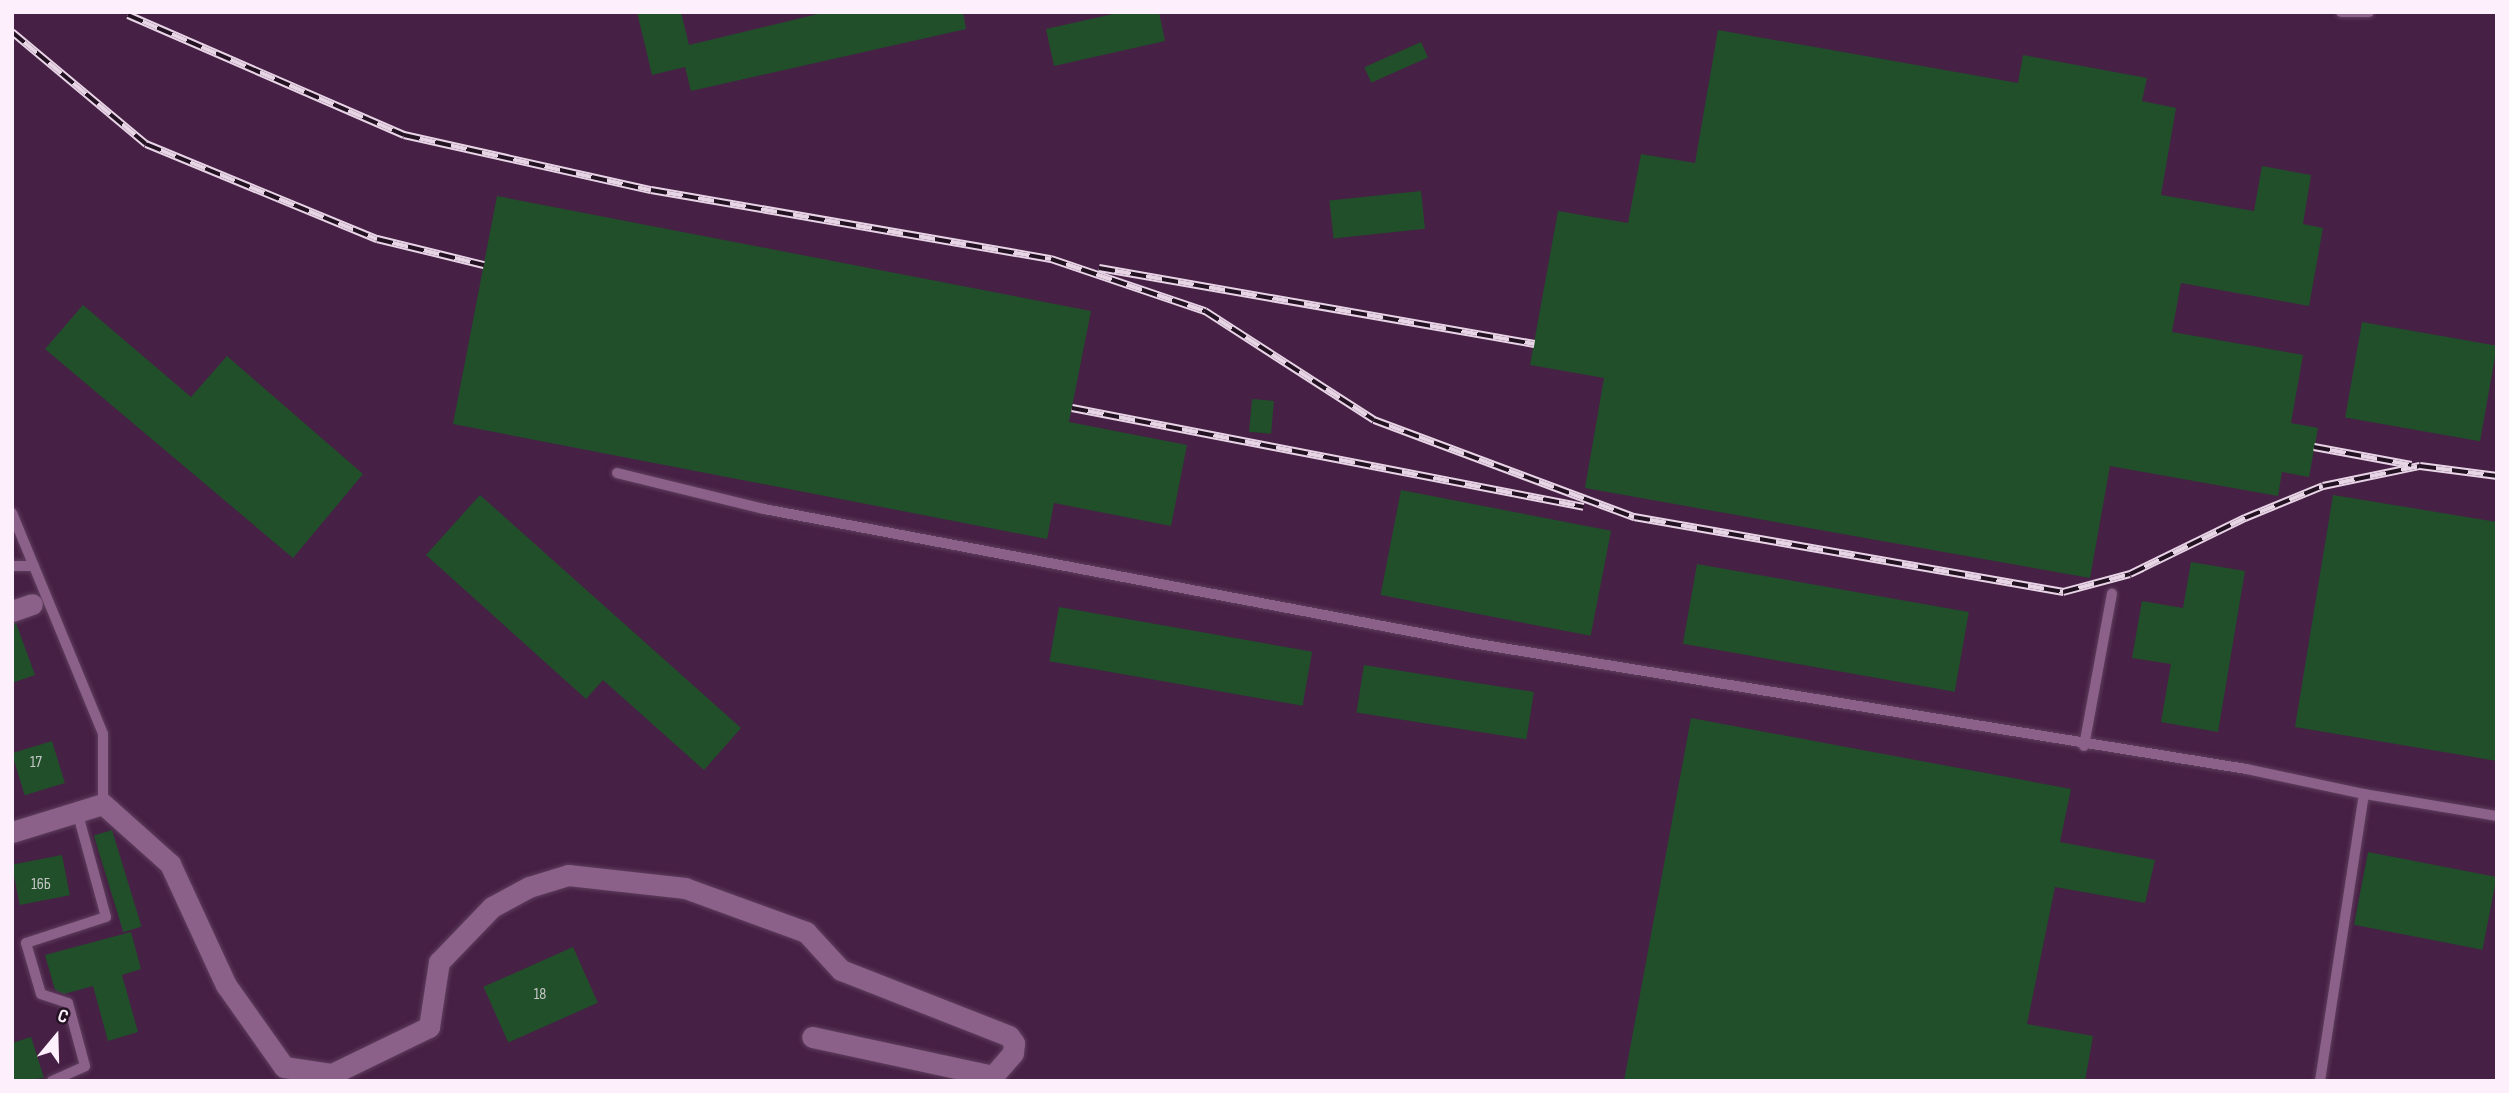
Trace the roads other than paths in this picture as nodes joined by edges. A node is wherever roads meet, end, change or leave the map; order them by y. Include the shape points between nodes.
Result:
1 (2342, 12) edge
2 (2369, 12) edge
3 (617, 472) dead end
4 (12, 513) edge
5 (12, 566) edge
6 (34, 566) junction
7 (2112, 594) dead end
8 (32, 604) dead end
9 (12, 611) edge
10 (2084, 746) junction
11 (2364, 794) junction
12 (103, 804) junction
13 (77, 811) junction
14 (2497, 816) edge
15 (12, 832) edge
16 (812, 1037) dead end
17 (307, 1076) edge
18 (52, 1081) edge
19 (2320, 1081) edge

1 - 2 lane
3 - 10 lane via 764,509 1478,644 1722,680
4 - 6 lane
5 - 6 lane
6 - 12 lane via 103,734
7 - 10 lane
8 - 9 street
10 - 11 lane via 2246,769
11 - 14 lane
11 - 19 lane
12 - 13 street
12 - 17 street via 170,864 226,985 284,1067
13 - 15 street
13 - 18 lane via 106,917 26,943 41,995 68,1003 85,1066
16 - 17 street via 993,1076 1013,1053 1014,1043 1009,1036 841,970 806,932 685,888 568,874 529,887 492,907 439,962 429,1027 332,1074

